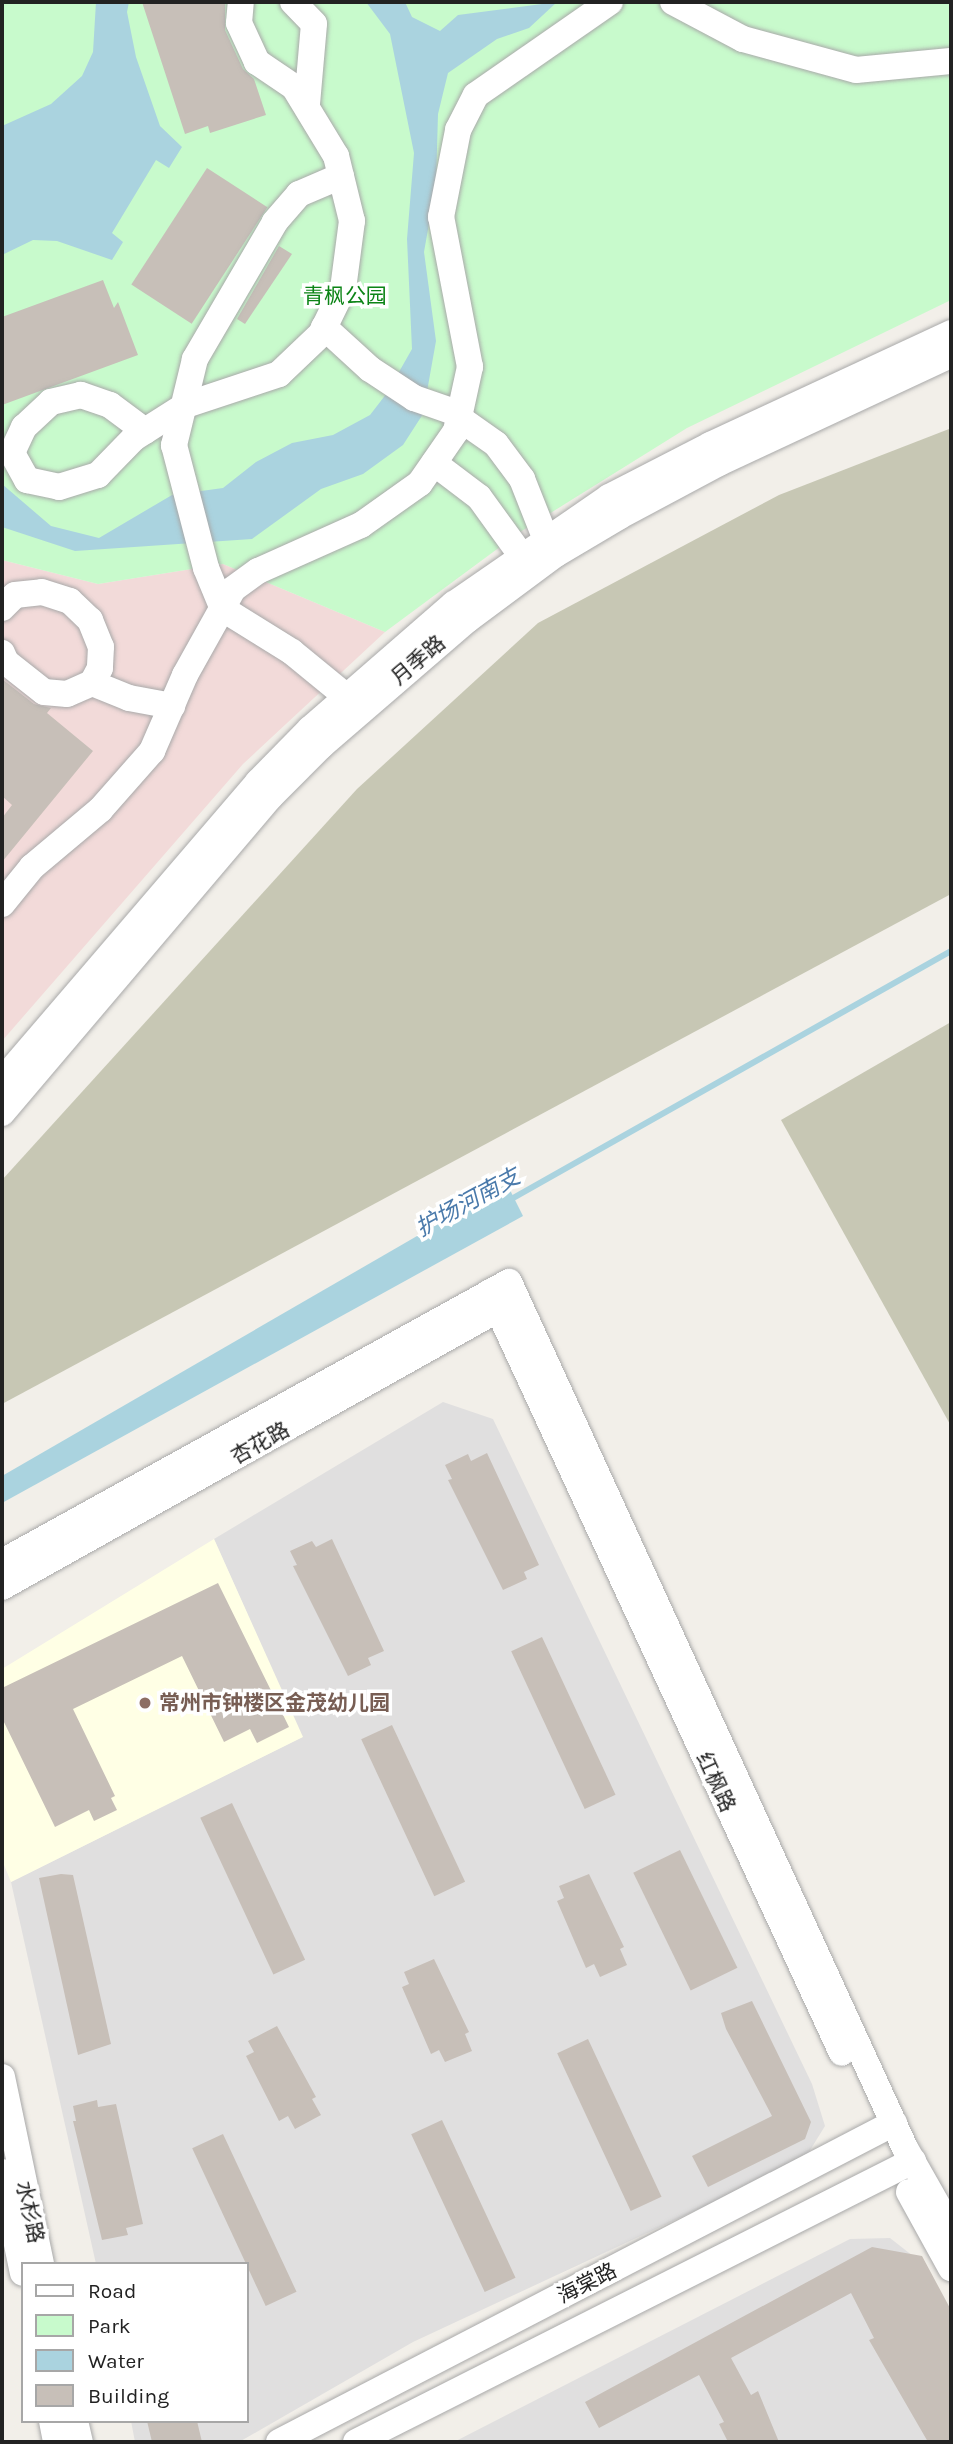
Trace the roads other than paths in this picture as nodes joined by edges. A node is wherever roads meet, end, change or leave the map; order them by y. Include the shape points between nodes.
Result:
1 (241, 2) edge
2 (293, 2) edge
3 (610, 2) edge
4 (673, 2) edge
5 (951, 61) edge
6 (307, 104) junction
7 (341, 176) junction
8 (324, 327) junction
9 (951, 333) edge
10 (951, 355) edge
11 (186, 405) junction
12 (460, 416) junction
13 (145, 430) junction
14 (434, 463) junction
15 (545, 537) junction
16 (521, 555) junction
17 (2, 608) edge
18 (223, 608) junction
19 (2, 653) edge
20 (92, 683) junction
21 (347, 696) junction
22 (172, 706) junction
23 (2, 904) edge
24 (2, 1081) edge
25 (2, 1113) edge
26 (504, 1296) junction
27 (2, 1562) edge
28 (2, 1587) edge
29 (2, 2077) edge
30 (886, 2128) junction
31 (904, 2165) junction
32 (2, 2172) edge
33 (951, 2229) edge
34 (41, 2262) edge
35 (21, 2263) edge
36 (951, 2267) edge
37 (52, 2423) edge
38 (75, 2423) edge
39 (56, 2442) edge
40 (79, 2442) edge
41 (279, 2442) edge
42 (356, 2442) edge

1 - 6 street via 239,23 257,62 294,87
2 - 6 street via 314,24
3 - 12 street via 476,95 458,130 441,217 470,367
4 - 5 street via 743,39 856,70
6 - 7 street via 336,156
7 - 8 street via 352,221 343,289
7 - 11 street via 299,194 275,222 195,359
8 - 11 street via 279,374
8 - 12 street via 370,369 414,398
9 - 15 street, 月季路 via 710,445
10 - 25 street, 月季路 via 719,463 620,516 556,554 467,620 321,746 271,796
11 - 13 street
11 - 18 street via 174,445 206,568
12 - 14 street via 456,431
12 - 15 street via 496,443 522,479
13 - 13 street via 110,405 81,396 51,402 24,427 12,453 27,480 59,487 98,475
14 - 16 street via 479,497
14 - 18 street via 419,483 362,526 258,571 233,589
15 - 16 street, 月季路
16 - 21 street, 月季路 via 454,604
17 - 20 street via 16,595 42,592 70,601 90,620 101,647 100,668
18 - 21 street via 292,652
18 - 22 street
19 - 20 street via 6,662 44,692 67,694
20 - 22 street via 129,698
21 - 24 street, 月季路 via 258,782 192,855
22 - 23 street via 152,751 100,810 32,867
26 - 27 street, 杏花路
26 - 28 street, 杏花路
26 - 30 street, 红枫路
29 - 34 street, 水杉路
30 - 31 street, 红枫路
30 - 41 street, 海棠路
31 - 33 street, 红枫路
31 - 36 street, 红枫路
31 - 42 street, 海棠路
32 - 35 street, 水杉路
37 - 39 street
38 - 40 street

